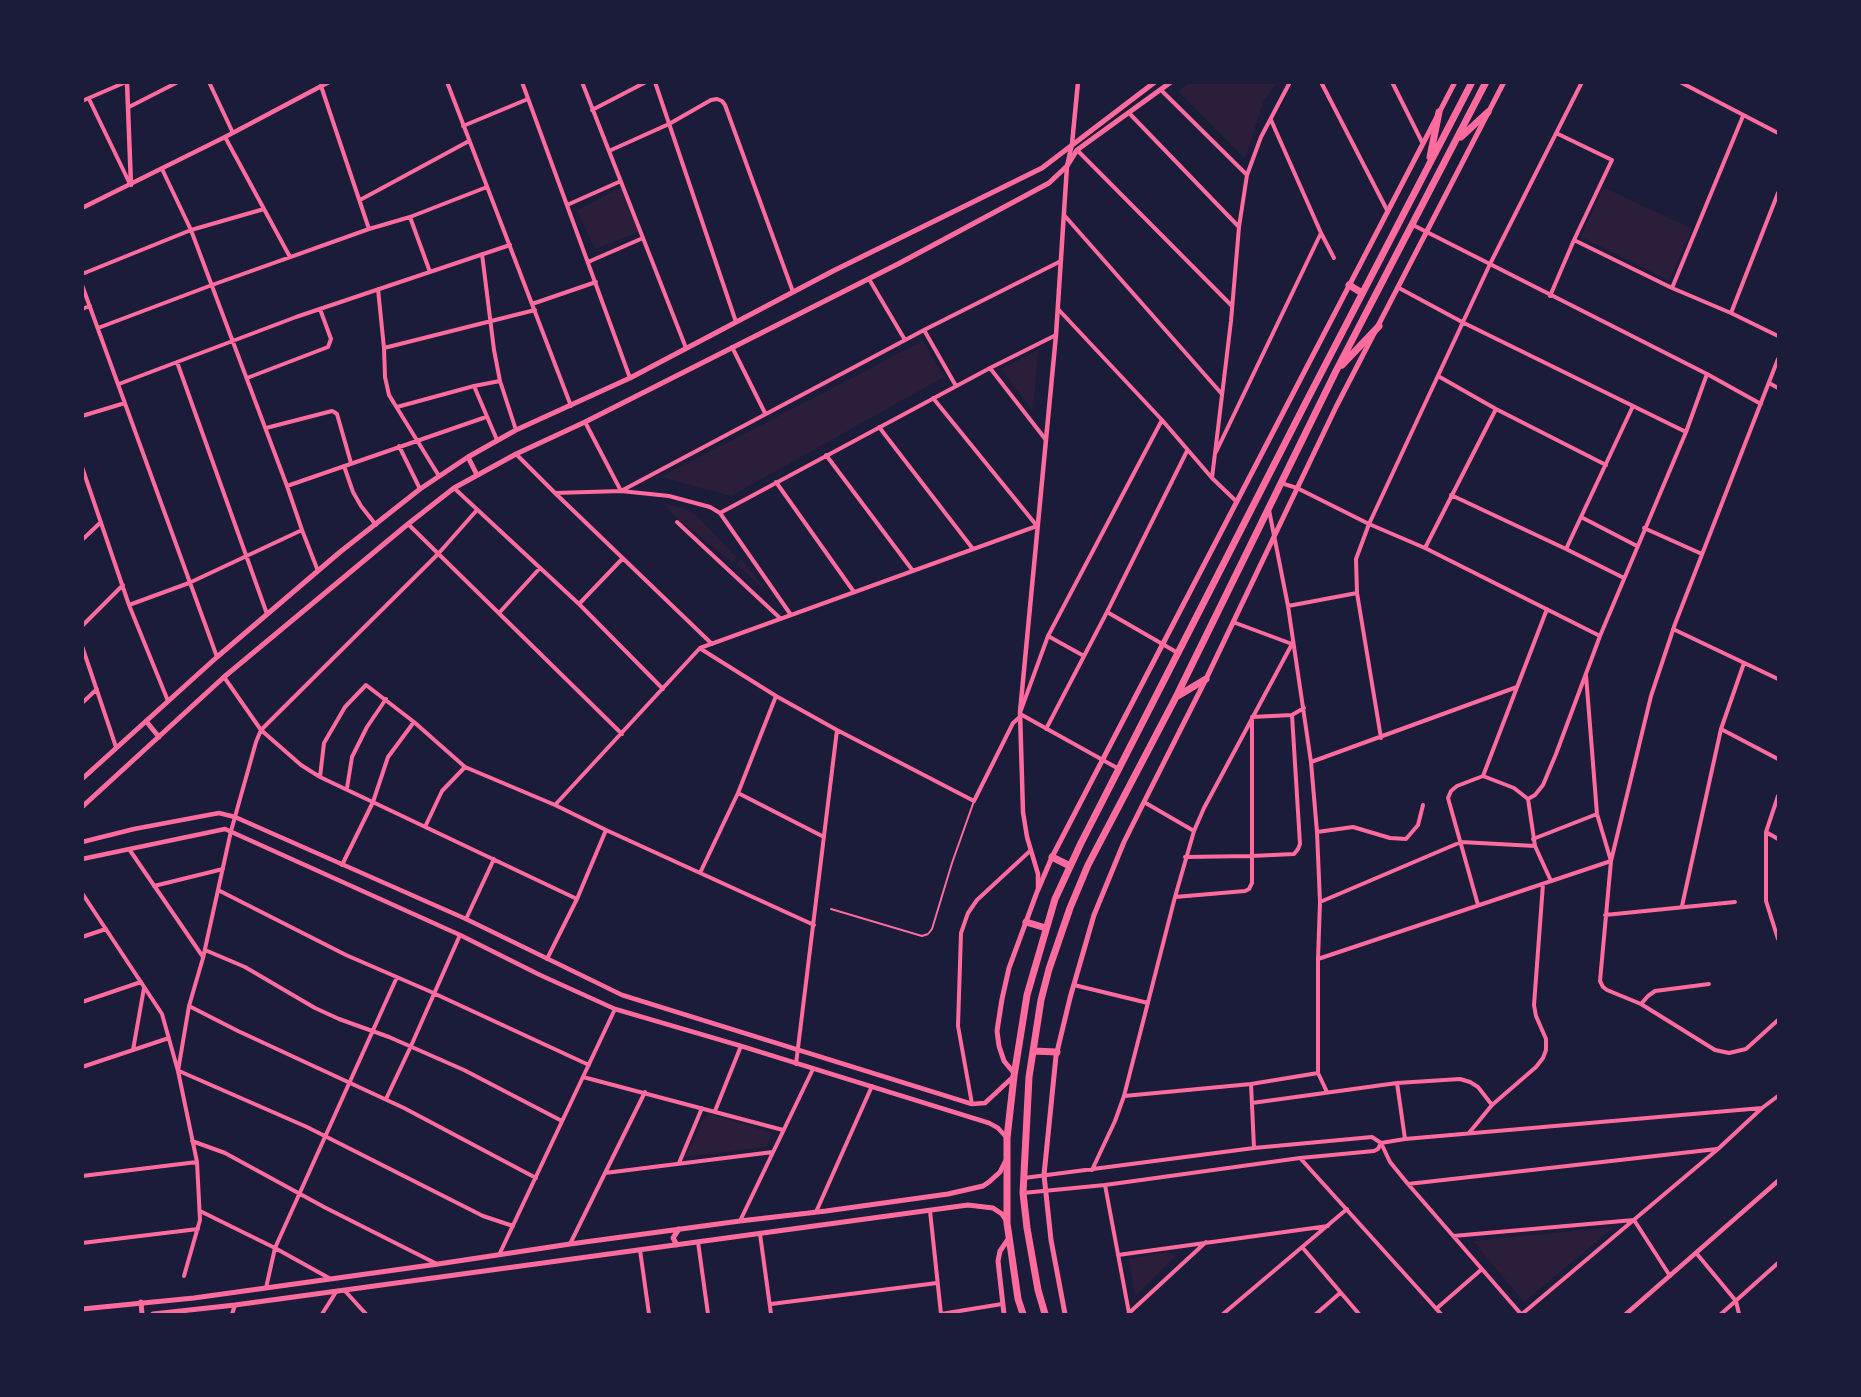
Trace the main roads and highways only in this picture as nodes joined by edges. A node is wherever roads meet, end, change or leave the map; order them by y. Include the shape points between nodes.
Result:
1 (1155, 82) edge
2 (1171, 82) edge
3 (1455, 82) edge
4 (1472, 82) edge
5 (1486, 82) edge
6 (1504, 82) edge
7 (1439, 112) junction
8 (1488, 112) junction
9 (1456, 141) junction
10 (1428, 167) junction
11 (1349, 285) junction
12 (1362, 293) junction
13 (1380, 326) junction
14 (1336, 371) junction
15 (468, 457) junction
16 (477, 475) junction
17 (1206, 679) junction
18 (1176, 697) junction
19 (146, 721) junction
20 (159, 736) junction
21 (83, 777) edge
22 (82, 807) edge
23 (1052, 857) junction
24 (1072, 863) junction
25 (1088, 865) junction
26 (1063, 881) junction
27 (1078, 887) junction
28 (1026, 922) junction
29 (1046, 928) junction
30 (1033, 1051) junction
31 (1057, 1052) junction
32 (1014, 1075) junction
33 (1007, 1158) junction
34 (826, 1211) junction
35 (1007, 1223) junction
36 (826, 1225) junction
37 (679, 1229) junction
38 (1009, 1238) junction
39 (677, 1245) junction
40 (141, 1302) junction
41 (82, 1309) edge
42 (142, 1314) edge
43 (153, 1314) edge
44 (162, 1314) edge
45 (1004, 1314) edge
46 (1023, 1314) edge
47 (1045, 1314) edge
48 (1065, 1314) edge

1 - 15 main road via 1042,168
2 - 16 main road via 1077,150 1049,183 869,279
3 - 7 main road
4 - 10 highway
5 - 9 highway
6 - 8 main road
7 - 10 highway
7 - 11 main road
8 - 9 highway
8 - 13 main road
9 - 14 highway
10 - 12 highway
11 - 12 highway
11 - 23 main road
12 - 24 highway
13 - 14 highway
13 - 17 main road via 1336,407
14 - 18 highway
15 - 16 main road
15 - 19 main road via 420,489 318,571
16 - 20 main road via 408,524
17 - 18 highway
17 - 31 main road via 1104,889
18 - 25 highway
19 - 20 main road
19 - 21 main road
20 - 22 main road
23 - 24 highway
23 - 28 main road
24 - 25 highway
24 - 26 highway
25 - 27 highway
26 - 27 highway
26 - 29 highway
27 - 30 highway via 1049,969
28 - 29 highway
28 - 32 main road via 1009,968 997,1031 1001,1054
29 - 32 highway via 1027,995
30 - 31 highway
30 - 47 highway via 1023,1193
31 - 48 main road via 1044,1191
32 - 33 highway
33 - 34 main road via 995,1177 983,1185 948,1194
33 - 35 highway
34 - 36 main road via 830,1218
34 - 37 main road
35 - 36 main road via 999,1212 968,1205
35 - 38 highway
36 - 39 main road
37 - 39 main road via 674,1238
37 - 40 main road via 194,1298
38 - 45 main road via 998,1261
38 - 46 highway
39 - 44 main road
40 - 41 main road
40 - 42 main road
43 - 44 main road

